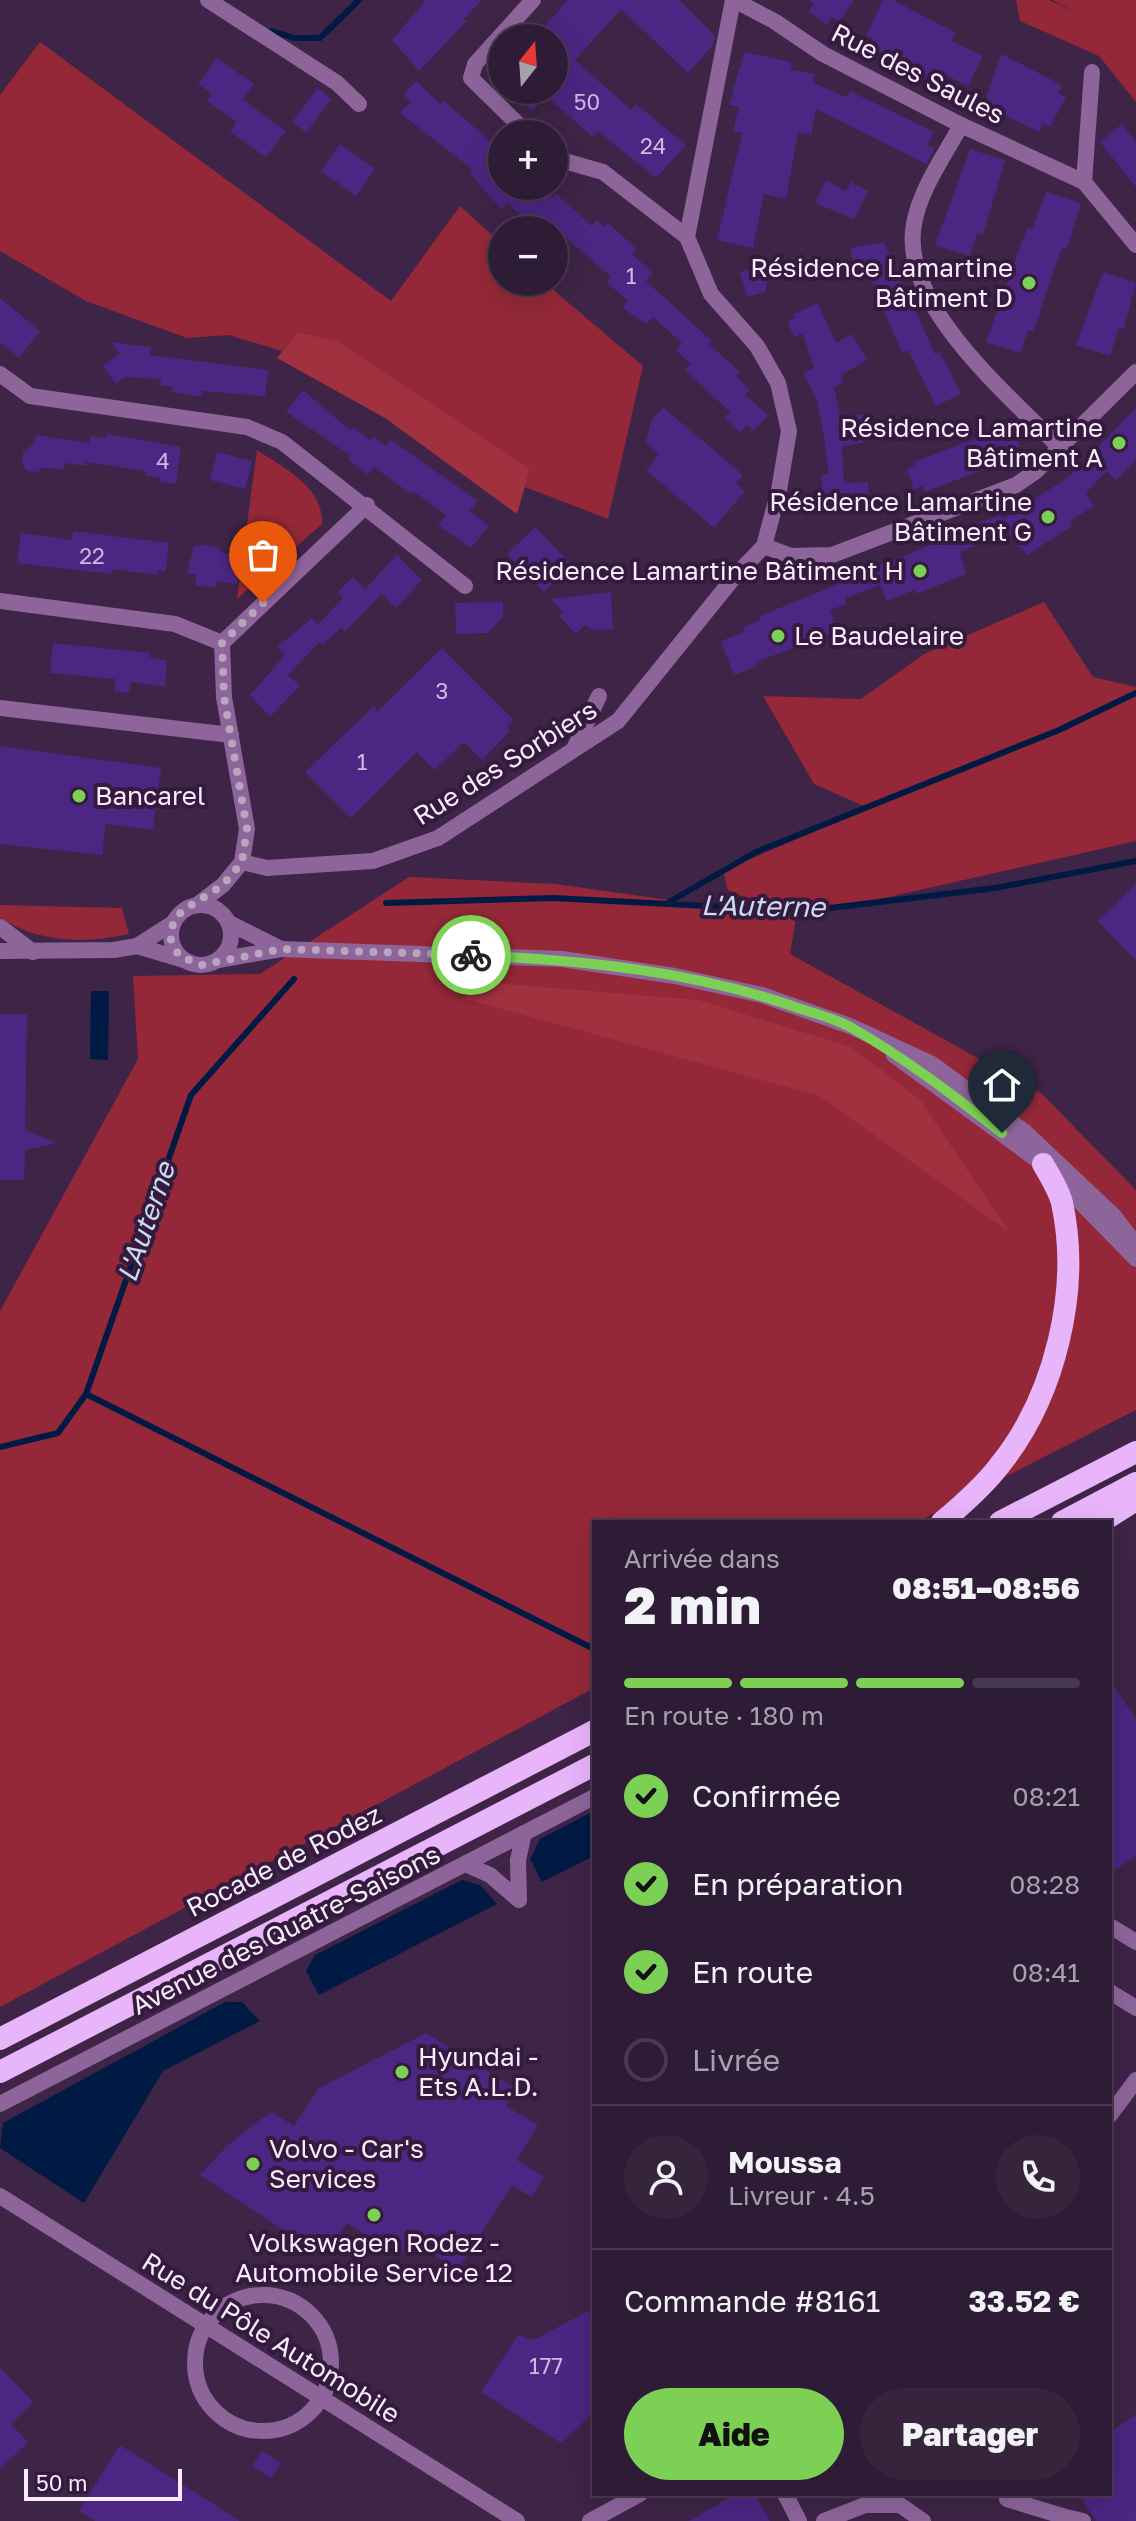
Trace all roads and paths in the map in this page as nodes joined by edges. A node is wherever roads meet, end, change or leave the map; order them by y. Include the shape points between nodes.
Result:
1 (208, 0) edge
2 (533, 0) edge
3 (733, 0) edge
4 (1092, 72) dead end
5 (359, 104) dead end
6 (514, 120) edge
7 (961, 125) junction
8 (568, 162) edge
9 (1084, 182) junction
10 (687, 237) junction
11 (1136, 245) edge
12 (1136, 372) edge
13 (0, 374) edge
14 (1059, 447) junction
15 (367, 505) junction
16 (764, 546) junction
17 (465, 586) dead end
18 (0, 601) edge
19 (222, 643) junction
20 (599, 696) dead end
21 (0, 708) edge
22 (231, 735) junction
23 (574, 750) junction
24 (242, 862) junction
25 (223, 885) junction
26 (197, 905) junction
27 (227, 920) junction
28 (173, 923) junction
29 (0, 927) edge
30 (137, 946) junction
31 (281, 949) junction
32 (0, 951) edge
33 (33, 952) junction
34 (218, 960) junction
35 (186, 961) junction
36 (850, 1026) junction
37 (1043, 1164) junction
38 (1136, 1245) edge
39 (1136, 1259) edge
40 (1136, 1452) edge
41 (1136, 1483) edge
42 (1136, 1500) edge
43 (944, 1520) edge
44 (1004, 1520) edge
45 (1066, 1520) edge
46 (1104, 1520) edge
47 (592, 1732) edge
48 (592, 1766) edge
49 (592, 1798) edge
50 (524, 1833) junction
51 (465, 1864) junction
52 (1112, 1927) edge
53 (1136, 1942) edge
54 (1112, 1993) edge
55 (1136, 2008) edge
56 (0, 2039) edge
57 (0, 2072) edge
58 (1136, 2080) edge
59 (1136, 2099) edge
60 (0, 2104) edge
61 (1114, 2112) edge
62 (0, 2196) edge
63 (205, 2326) junction
64 (323, 2398) junction
65 (636, 2496) edge
66 (786, 2496) edge
67 (1007, 2499) dead end
68 (1064, 2519) edge
69 (517, 2521) edge
70 (590, 2521) edge
71 (799, 2521) edge
72 (824, 2521) edge
73 (923, 2521) edge
74 (1083, 2521) edge

1 - 5 street via 337,83
2 - 6 street via 475,64 471,78
3 - 7 street, Rue des Saules via 823,54
3 - 10 street
4 - 9 street
7 - 9 street, Rue des Saules
7 - 14 street via 914,223 912,245 921,280 957,342
8 - 10 street via 603,172
9 - 11 street, Rue des Saules
10 - 16 street via 711,294 757,346 778,383 789,431
12 - 14 street
13 - 15 street via 30,396 247,427 282,442
14 - 16 street via 1016,485 832,555 791,556
15 - 17 street
15 - 19 street
16 - 23 street, Rue des Sorbiers via 618,721
18 - 19 street via 175,624
19 - 22 street
20 - 23 street
21 - 22 street
22 - 24 street via 247,829
23 - 24 street, Rue des Sorbiers via 438,838 373,861 267,868
24 - 25 street
25 - 26 street
25 - 27 street
26 - 27 street via 212,907
26 - 28 street via 182,911
27 - 31 street
27 - 34 street via 230,944
28 - 30 street
28 - 35 street via 171,940
29 - 33 street
30 - 33 street
30 - 35 street
31 - 34 street
31 - 36 street via 562,959 762,995
32 - 33 street
34 - 35 street via 202,965
36 - 37 street
36 - 38 street via 932,1064 1025,1132 1114,1216
37 - 39 street
37 - 43 highway via 1062,1200 1068,1249 1063,1321 1040,1400 1000,1466
40 - 44 highway
41 - 45 highway
42 - 46 highway
47 - 56 highway, Rocade de Rodez
48 - 57 highway
49 - 50 street, Avenue des Quatre-Saisons
50 - 51 street, Avenue des Quatre-Saisons
50 - 51 street via 519,1900 490,1875
51 - 60 street, Avenue des Quatre-Saisons
52 - 53 street
54 - 55 street
58 - 61 street
59 - 61 street
62 - 63 street, Rue du Pôle Automobile
63 - 64 street, Rue du Pôle Automobile
63 - 64 street via 237,2299 268,2295 298,2304 327,2335 331,2378
63 - 64 street via 194,2363 205,2401 239,2428 286,2428
64 - 69 street, Rue du Pôle Automobile
65 - 70 street
66 - 71 street
67 - 68 street
68 - 74 street
72 - 73 street via 865,2505 900,2505

